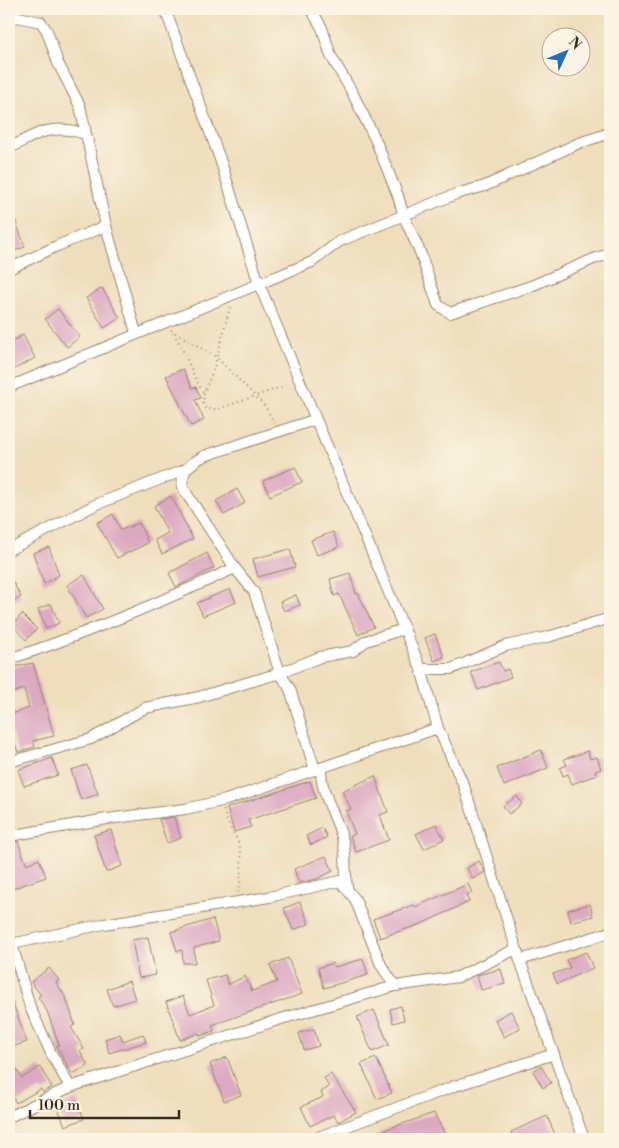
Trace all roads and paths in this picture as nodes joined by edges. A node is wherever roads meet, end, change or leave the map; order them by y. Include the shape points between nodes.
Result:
1 (165, 9) edge
2 (311, 9) edge
3 (9, 19) edge
4 (610, 132) edge
5 (85, 134) junction
6 (9, 149) edge
7 (404, 217) junction
8 (106, 226) junction
9 (610, 254) edge
10 (9, 270) edge
11 (259, 284) junction
12 (233, 295) junction
13 (166, 321) junction
14 (172, 332) junction
15 (136, 333) junction
16 (216, 357) junction
17 (298, 381) junction
18 (9, 387) edge
19 (204, 393) junction
20 (256, 396) junction
21 (314, 420) junction
22 (280, 430) junction
23 (184, 470) junction
24 (9, 550) edge
25 (235, 568) junction
26 (610, 618) edge
27 (404, 629) junction
28 (9, 659) edge
29 (420, 669) junction
30 (280, 673) junction
31 (438, 728) junction
32 (9, 762) edge
33 (318, 769) junction
34 (226, 800) junction
35 (9, 836) edge
36 (347, 888) junction
37 (236, 902) junction
38 (610, 932) edge
39 (10, 939) edge
40 (516, 949) junction
41 (520, 960) junction
42 (395, 986) junction
43 (554, 1054) junction
44 (70, 1087) junction
45 (9, 1117) edge
46 (313, 1139) edge
47 (584, 1139) edge

1 - 11 street via 221,162
2 - 7 street via 322,28 331,56 376,142
3 - 5 street via 33,19 47,31 58,63 80,106
4 - 7 street via 532,163 506,178 456,194
5 - 6 street via 60,128 33,136
5 - 8 street
7 - 9 street via 438,305 450,314 532,286
7 - 11 street via 340,240 312,262
8 - 10 street
8 - 15 street
11 - 12 street
11 - 17 street
12 - 13 street
12 - 16 path
13 - 14 path
13 - 15 street
14 - 16 path
14 - 19 path
15 - 18 street
16 - 19 path
16 - 20 path
17 - 20 path
17 - 21 street
19 - 20 path via 206,409 218,409
20 - 22 path
21 - 22 street
21 - 27 street
22 - 23 street via 204,456
23 - 24 street via 95,505
23 - 25 street via 183,488
25 - 28 street via 152,606 65,641
25 - 30 street via 254,592
26 - 29 street via 505,646 450,669
27 - 29 street
27 - 30 street via 366,641 352,651 320,657
29 - 31 street
30 - 32 street via 199,697 145,708 91,739
30 - 33 street via 290,688
31 - 33 street
31 - 40 street via 464,786
33 - 34 street
33 - 36 street via 344,844
34 - 35 street
34 - 37 path via 225,817 239,843 241,870
36 - 37 street via 340,881
36 - 42 street via 355,899 381,965
37 - 39 street via 198,911
38 - 41 street
39 - 44 street via 30,1007
40 - 41 street
40 - 42 street via 458,977
41 - 43 street
42 - 44 street
43 - 46 street via 455,1086
43 - 47 street
44 - 45 street

